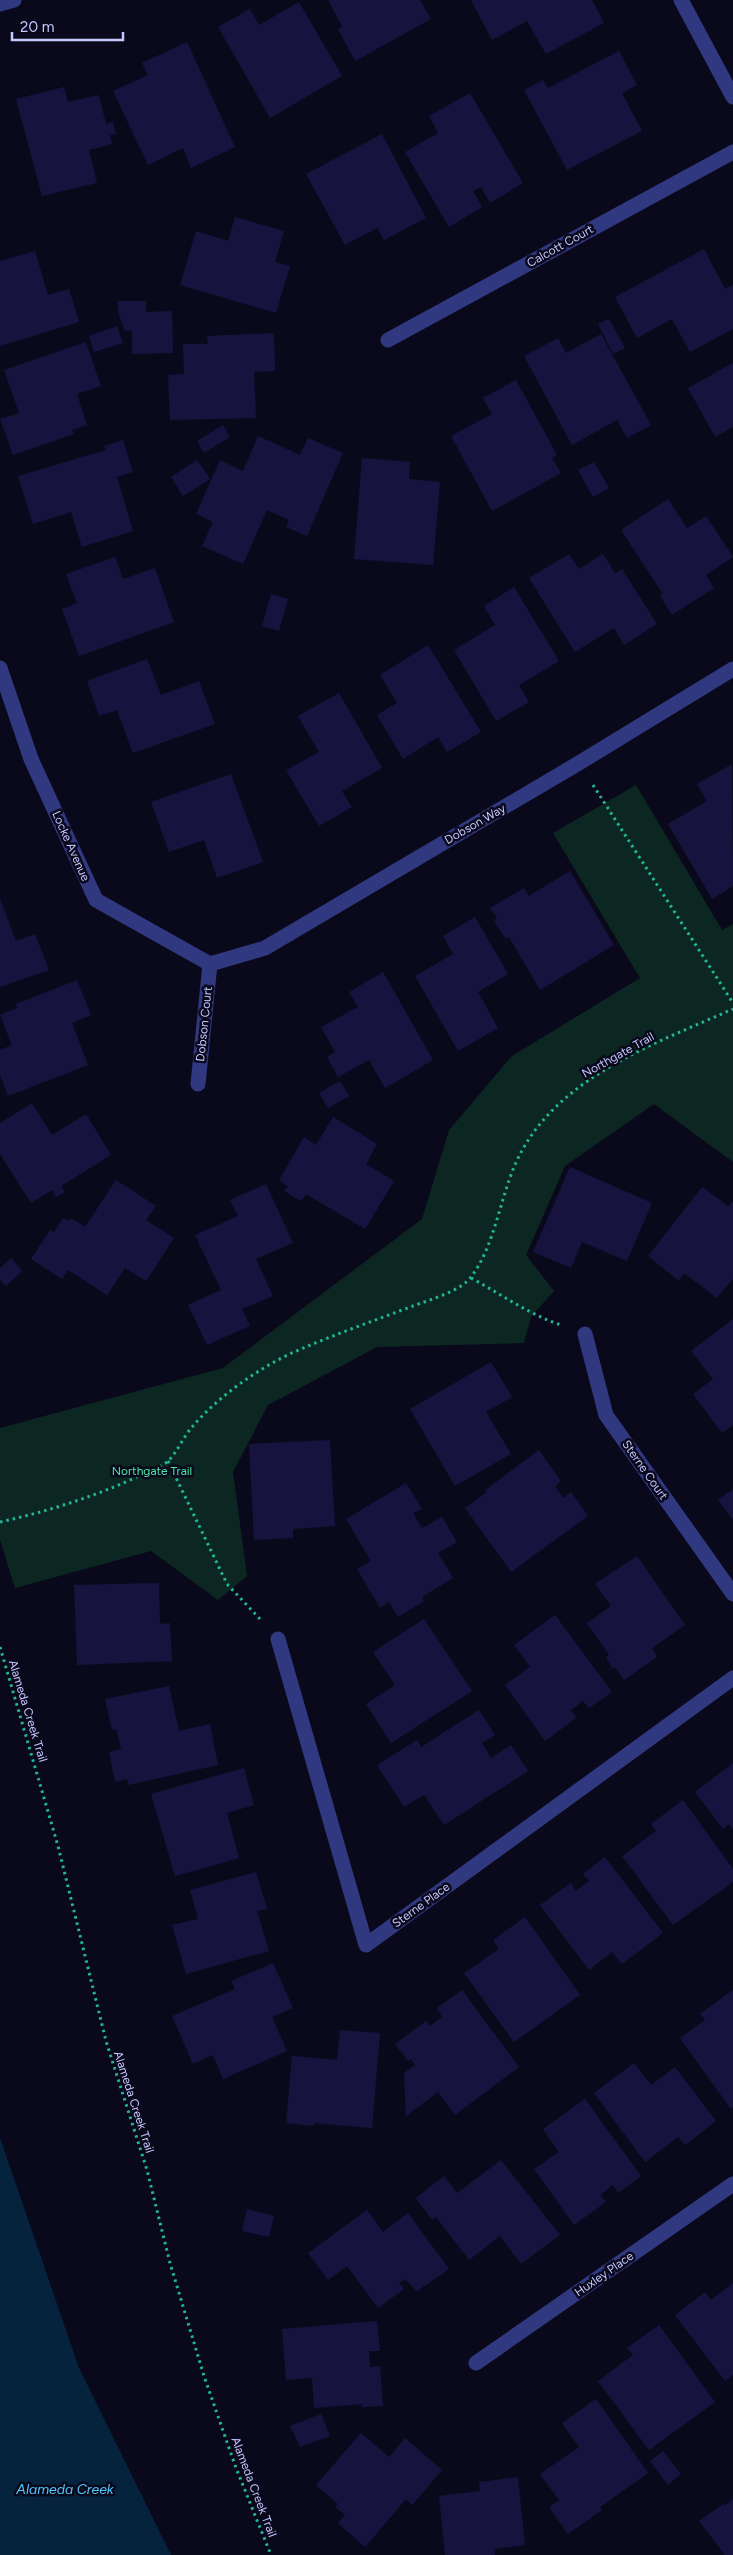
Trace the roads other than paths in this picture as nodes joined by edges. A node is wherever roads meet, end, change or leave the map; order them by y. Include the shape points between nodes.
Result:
1 (14, 0) edge
2 (681, 0) edge
3 (0, 4) edge
4 (733, 96) edge
5 (733, 152) edge
6 (388, 340) dead end
7 (0, 668) edge
8 (733, 669) edge
9 (210, 964) junction
10 (198, 1084) dead end
11 (585, 1334) road end
12 (733, 1594) edge
13 (278, 1638) road end
14 (733, 1678) edge
15 (733, 2184) edge
16 (476, 2364) dead end

1 - 3 street
2 - 4 street
5 - 6 street, Calcott Court
7 - 9 street, Locke Avenue via 31,759 96,900
8 - 9 street, Dobson Way via 265,948
9 - 10 street, Dobson Court
11 - 12 street, Sterne Court via 606,1415
13 - 14 street, Sterne Place via 366,1945
15 - 16 street, Huxley Place

